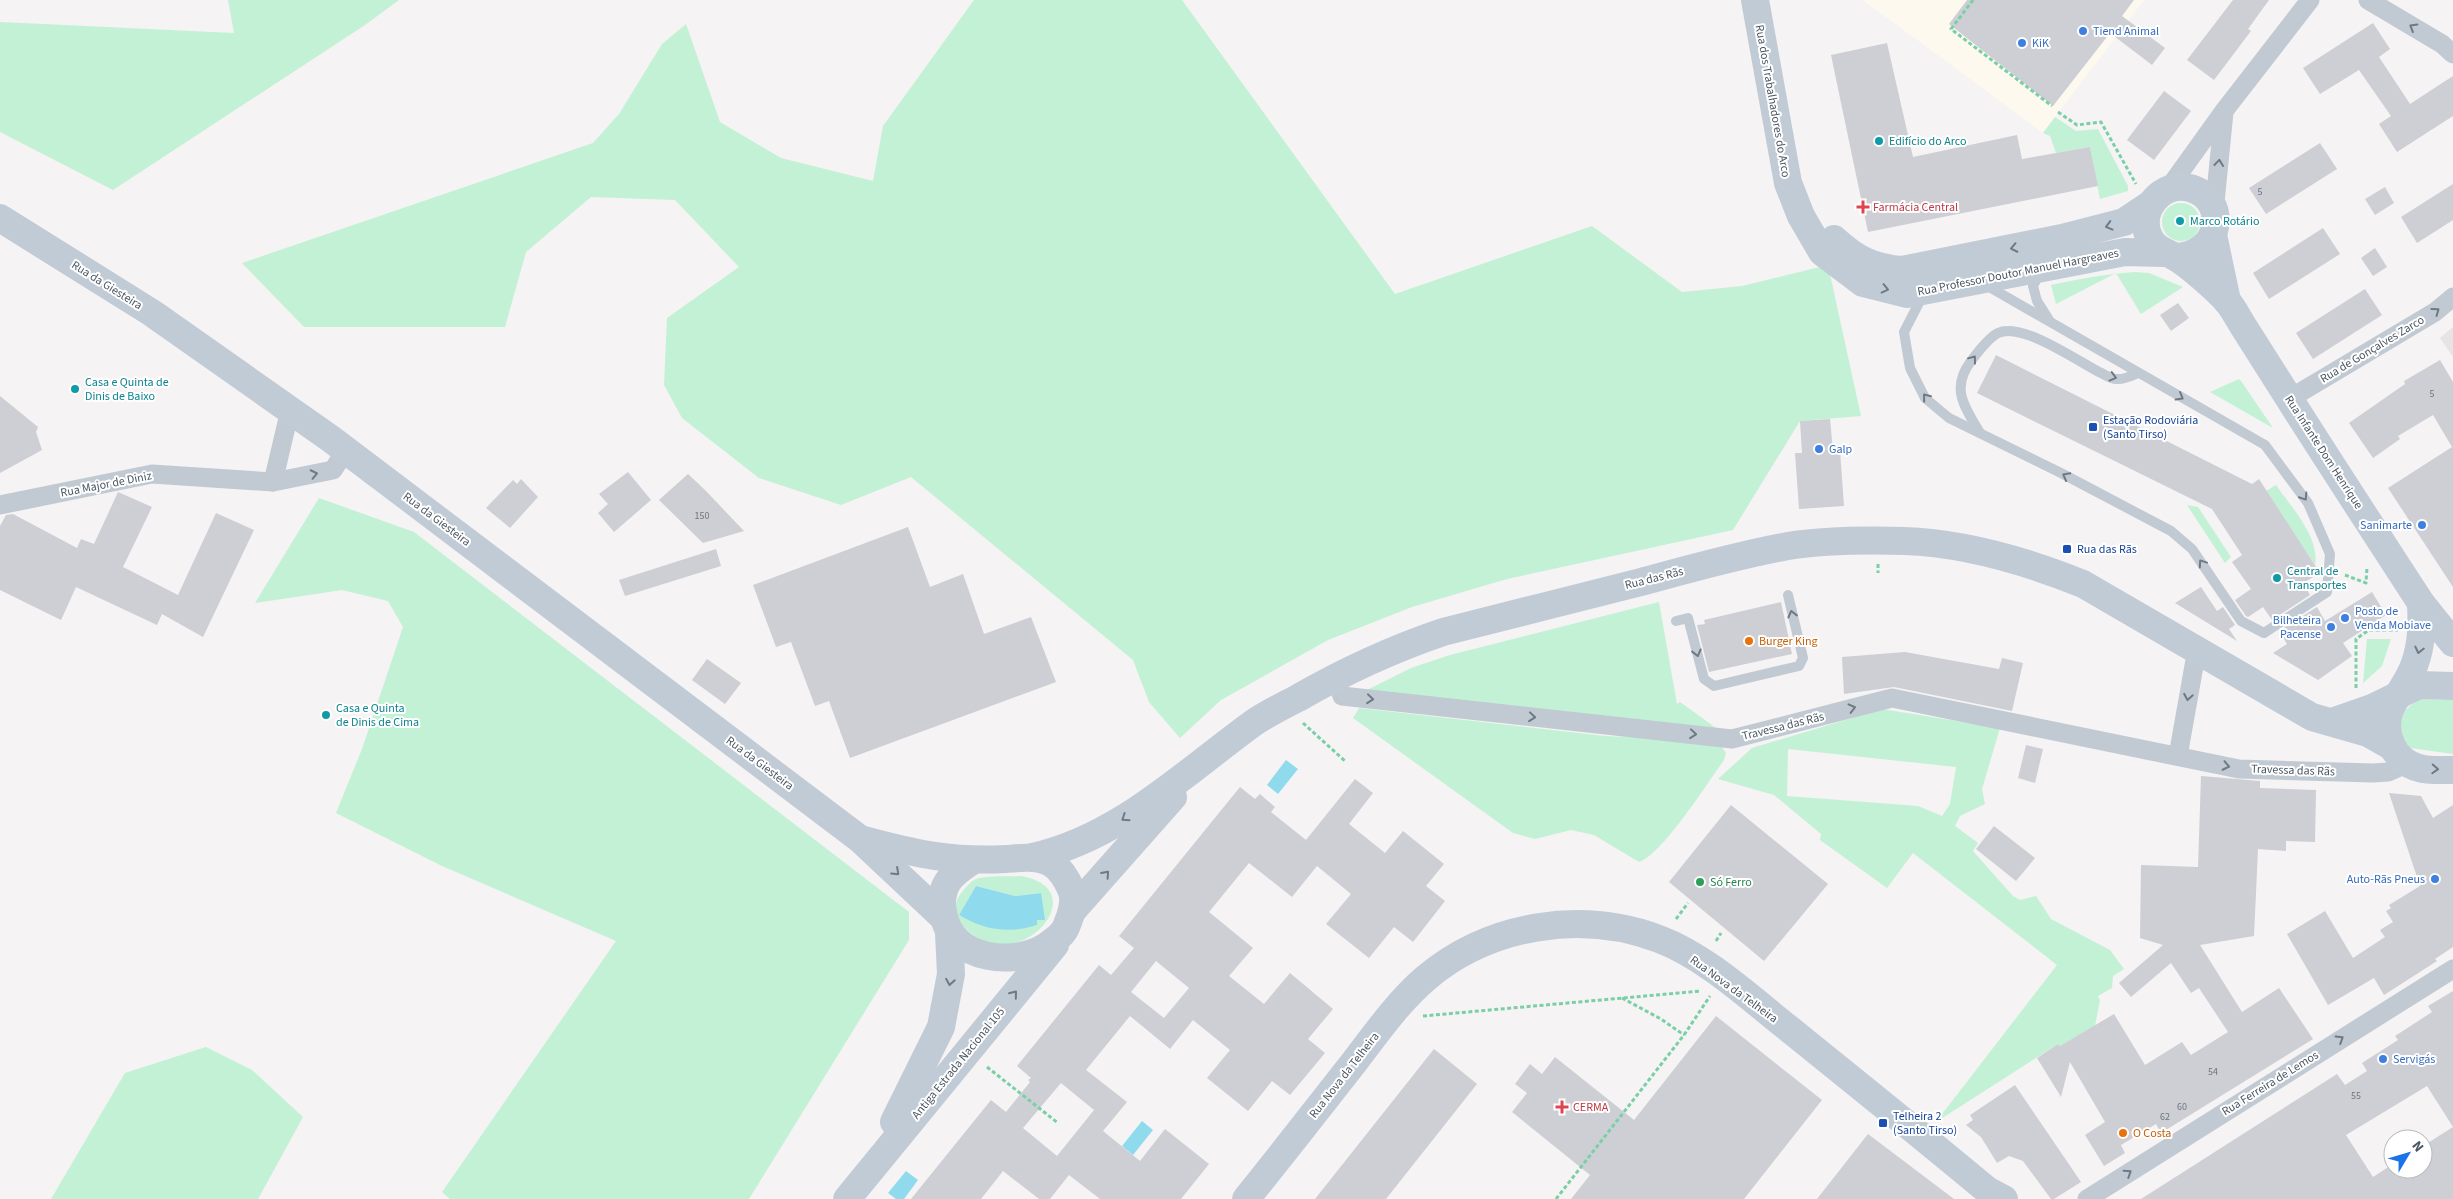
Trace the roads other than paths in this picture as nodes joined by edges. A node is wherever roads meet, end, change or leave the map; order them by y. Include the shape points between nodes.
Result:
1 (1755, 0) edge
2 (1770, 0) edge
3 (2310, 0) edge
4 (2368, 0) edge
5 (2453, 54) edge
6 (2224, 111) junction
7 (2152, 194) junction
8 (0, 218) edge
9 (2214, 224) junction
10 (2062, 238) junction
11 (2170, 255) junction
12 (1850, 264) junction
13 (2044, 266) junction
14 (1923, 279) junction
15 (1977, 280) junction
16 (2453, 297) edge
17 (2227, 302) junction
18 (2049, 321) junction
19 (2138, 373) junction
20 (2289, 399) junction
21 (290, 410) junction
22 (1980, 434) junction
23 (346, 450) junction
24 (273, 482) junction
25 (0, 505) edge
26 (1788, 595) dead end
27 (2420, 603) junction
28 (1676, 621) dead end
29 (2453, 643) edge
30 (2197, 649) junction
31 (1335, 677) junction
32 (2453, 686) edge
33 (2401, 693) junction
34 (2332, 722) junction
35 (2399, 754) junction
36 (2178, 756) junction
37 (1207, 759) junction
38 (2453, 770) edge
39 (860, 838) junction
40 (1033, 858) junction
41 (972, 861) junction
42 (1069, 921) junction
43 (946, 925) junction
44 (2453, 969) edge
45 (1994, 1196) edge
46 (849, 1197) edge
47 (1246, 1199) edge
48 (2087, 1199) edge

1 - 12 main road, Rua dos Trabalhadores do Arco via 1788,184 1822,252
2 - 12 main road, Rua dos Trabalhadores do Arco via 1806,180 1820,217
3 - 6 street
5 -> 4 street via 2442,44
6 - 7 street
9 -> 6 street
7 - 9 main road via 2179,187 2201,193 2209,202
7 -> 10 main road, Rua Professor Doutor Manuel Hargreaves via 2124,222
7 - 11 main road via 2146,226 2155,246
8 - 21 main road, Rua da Giesteira via 152,313
9 - 11 main road via 2207,245 2198,253 2187,257
9 - 17 main road
10 - 13 lane
10 -> 14 main road, Rua Professor Doutor Manuel Hargreaves
11 - 13 main road, Rua Professor Doutor Manuel Hargreaves via 2125,252
11 - 17 main road
12 - 14 main road, Rua Professor Doutor Manuel Hargreaves via 1902,270
13 - 15 main road, Rua Professor Doutor Manuel Hargreaves
13 - 18 lane via 2033,286 2037,302
14 - 15 main road, Rua Professor Doutor Manuel Hargreaves
22 -> 14 lane via 1949,418 1925,398 1910,368 1904,332
15 - 18 lane
20 -> 16 street, Rua de Gonçalves Zarco via 2435,312
17 - 20 main road, Rua Infante Dom Henrique
18 - 19 lane
22 -> 19 lane via 1964,407 1960,390 1965,370 1998,333 2021,332 2114,380
19 -> 22 lane via 2265,445 2308,503 2330,554 2327,592 2264,634 2242,621 2192,549 2171,531
20 - 27 main road, Rua Infante Dom Henrique
21 - 23 main road, Rua da Giesteira
21 - 24 street
24 -> 23 street, Rua Major de Diniz via 333,470
23 - 39 main road, Rua da Giesteira
24 - 25 street, Rua Major de Diniz via 152,474
28 -> 26 lane via 1688,618 1704,679 1714,686 1799,666 1803,658
27 - 29 main road, Rua Infante Dom Henrique
27 -> 33 main road, Rua Infante Dom Henrique via 2420,650
30 - 31 main road, Rua das Rãs via 2083,584 1998,554 1905,541 1831,542 1788,546 1737,557 1443,632 1401,646
30 - 34 main road, Rua das Rãs via 2312,717
30 -> 36 street
31 -> 36 street, Travessa das Rãs via 1342,696 1732,739 1892,698
31 - 37 main road, Antiga Estrada Nacional 105 via 1254,723
32 - 33 main road via 2420,684
33 - 34 main road via 2372,708
33 - 35 main road, Rua Infante Dom Henrique via 2390,711 2386,731
34 - 35 main road, Rua das Rãs via 2368,732
36 -> 35 street, Travessa das Rãs via 2238,769 2363,773 2388,772
35 -> 38 main road, Rua das Rãs via 2418,768
37 -> 40 main road, Antiga Estrada Nacional 105 via 1123,820 1062,851
42 -> 37 main road, Antiga Estrada Nacional 105
39 - 41 main road via 919,855
39 -> 43 main road
40 - 41 main road
40 - 42 main road via 1054,864 1066,878 1073,893
41 - 43 main road via 957,871 946,885 941,904
42 - 43 main road via 1041,951 1017,958 993,958 966,948
46 -> 42 main road, Antiga Estrada Nacional 105
43 -> 46 main road, Antiga Estrada Nacional 105 via 951,974 941,1027 904,1105
48 -> 44 street, Rua Ferreira de Lemos
45 - 47 main road, Rua Nova da Telheira via 1893,1111 1725,988 1700,961 1660,939 1619,928 1554,924 1519,930 1486,942 1459,955 1426,978 1399,1006

